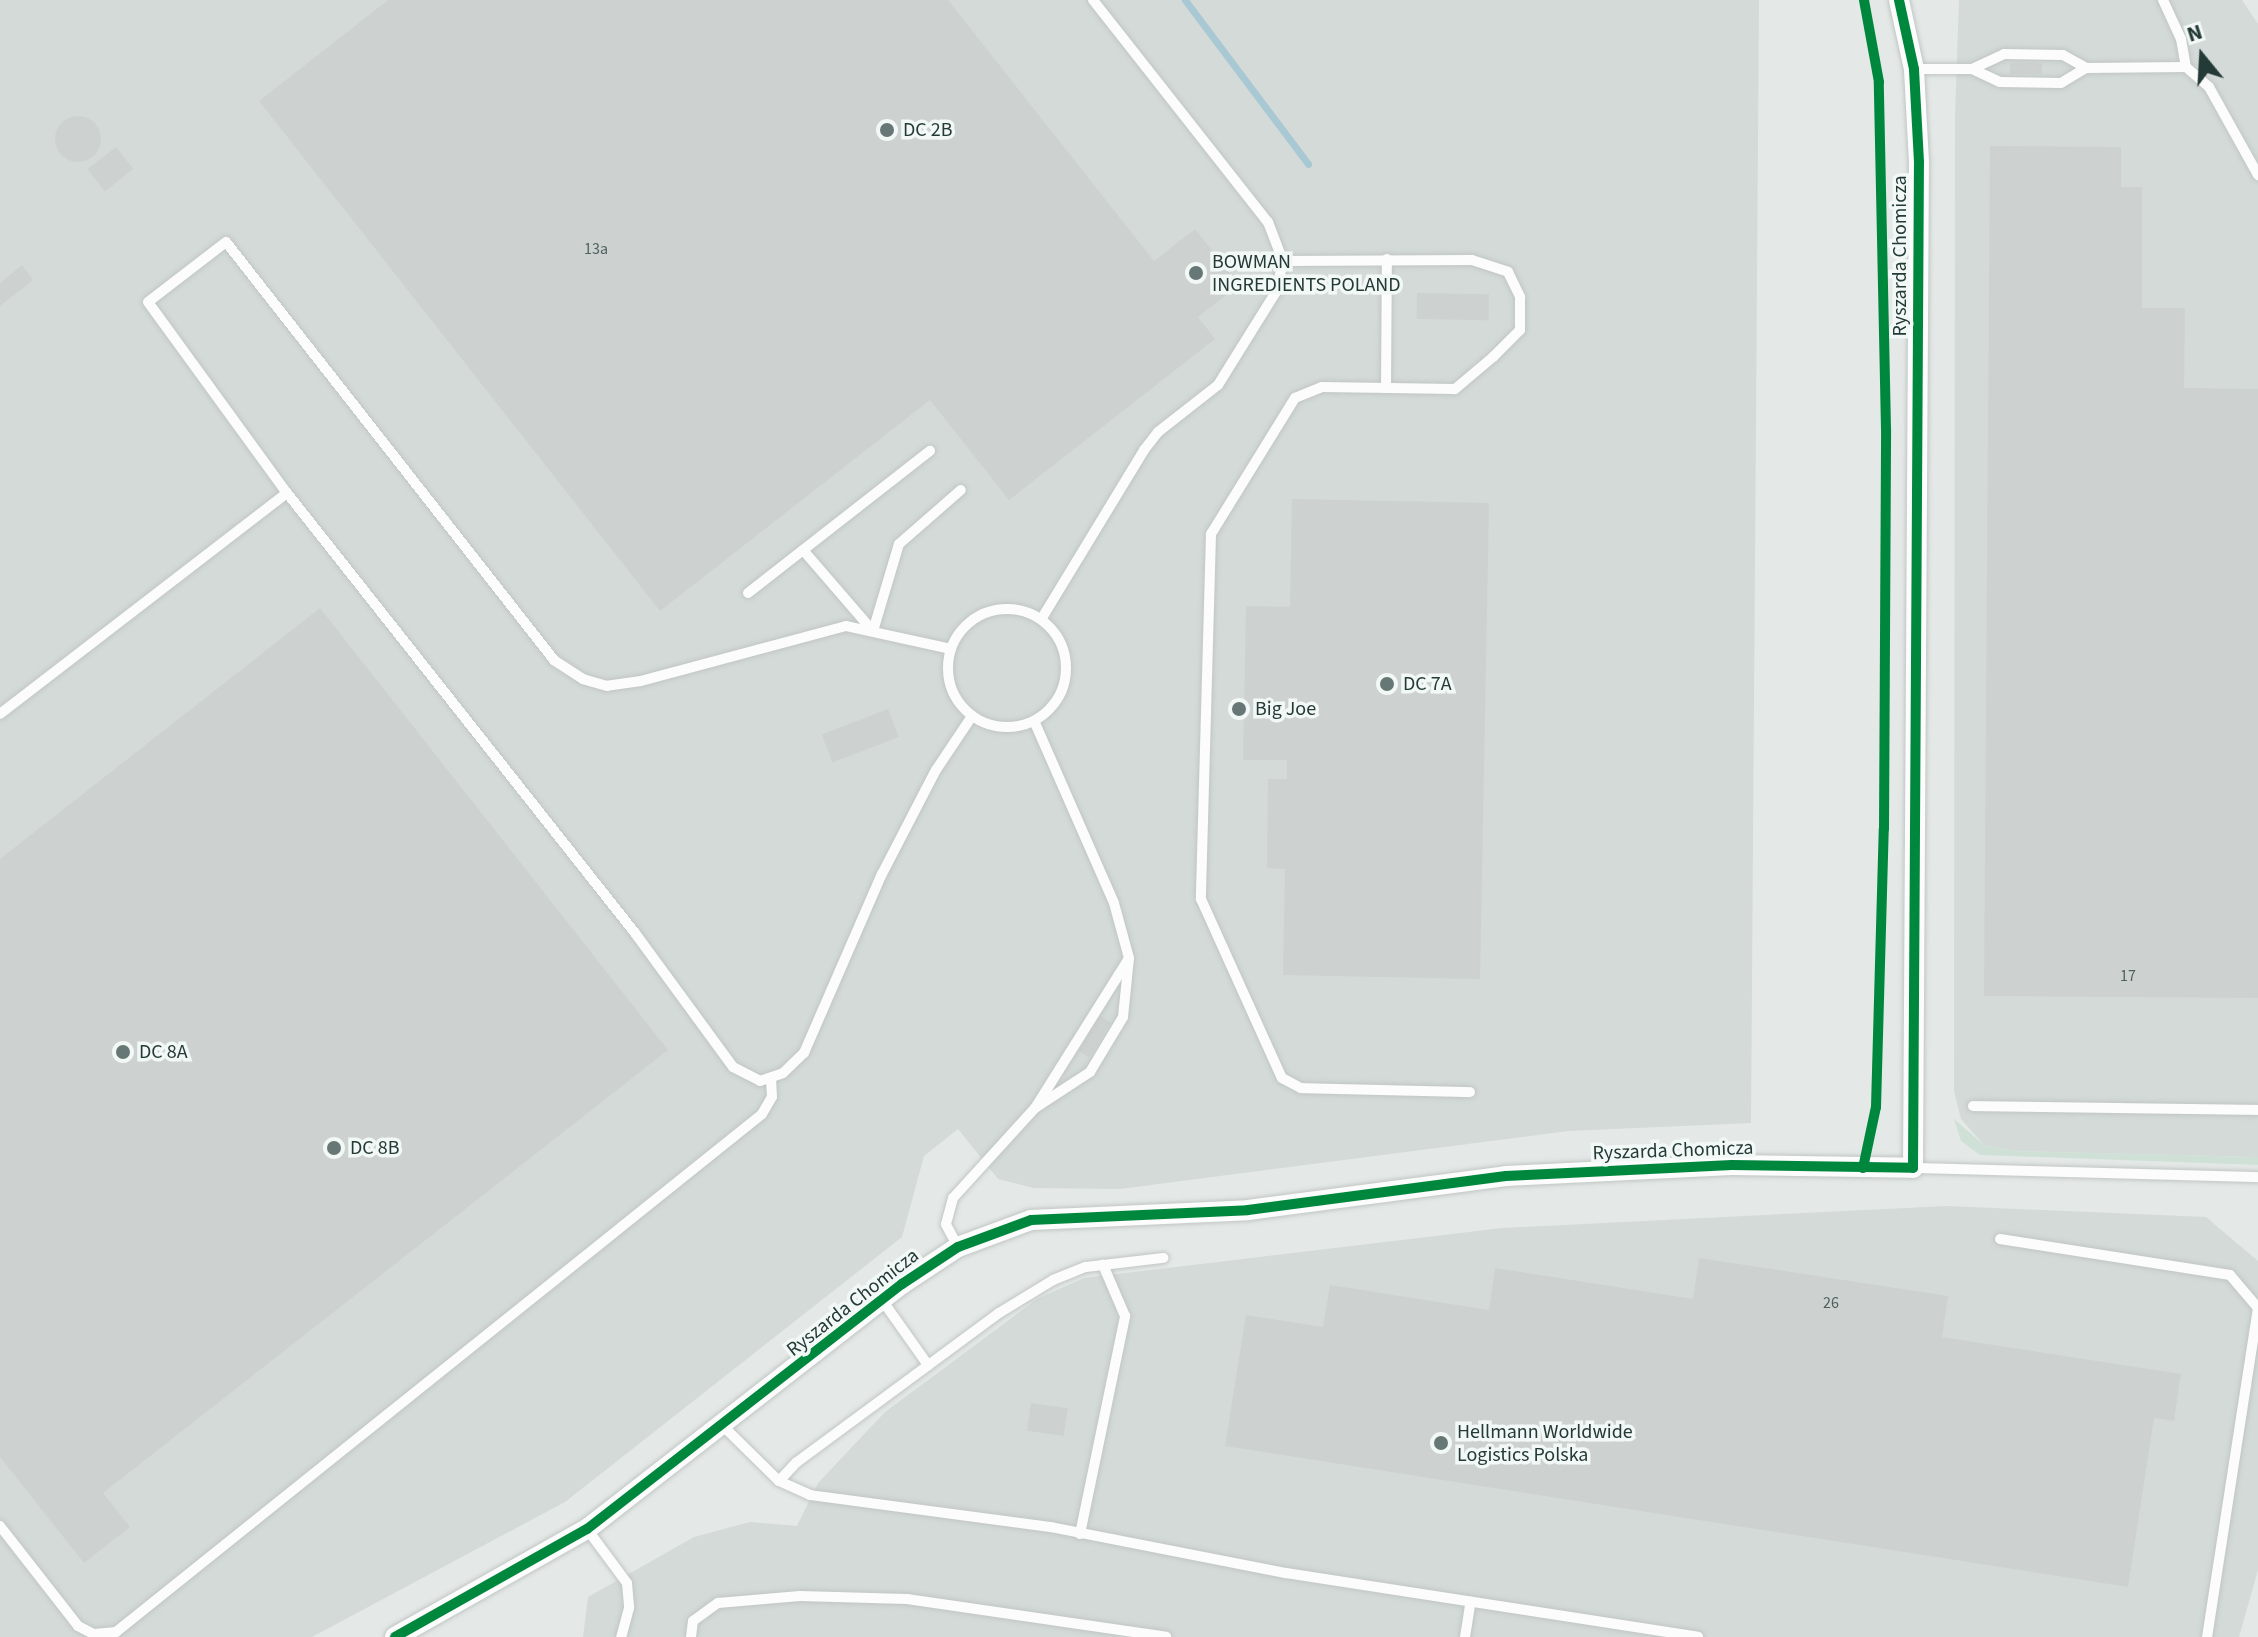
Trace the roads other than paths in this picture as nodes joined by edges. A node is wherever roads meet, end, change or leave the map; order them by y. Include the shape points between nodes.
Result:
1 (1093, 0) edge
2 (1899, 0) edge
3 (2163, 0) edge
4 (2186, 67) junction
5 (2086, 68) junction
6 (1914, 69) junction
7 (1972, 69) junction
8 (2258, 175) edge
9 (1387, 259) junction
10 (1283, 261) junction
11 (1386, 388) junction
12 (930, 451) dead end
13 (961, 490) dead end
14 (287, 493) junction
15 (803, 550) junction
16 (748, 593) dead end
17 (1042, 618) junction
18 (873, 631) junction
19 (951, 649) junction
20 (0, 714) edge
21 (972, 716) junction
22 (1034, 721) junction
23 (1129, 958) junction
24 (771, 1079) junction
25 (1470, 1092) dead end
26 (1973, 1106) dead end
27 (1035, 1108) junction
28 (2258, 1110) edge
29 (1913, 1168) junction
30 (2258, 1177) edge
31 (2000, 1239) dead end
32 (958, 1247) junction
33 (1163, 1258) dead end
34 (1103, 1265) junction
35 (882, 1300) junction
36 (928, 1365) junction
37 (724, 1427) junction
38 (779, 1481) junction
39 (0, 1526) edge
40 (587, 1529) junction
41 (1080, 1534) junction
42 (1471, 1601) junction
43 (395, 1637) edge
44 (621, 1637) edge
45 (691, 1637) edge
46 (1166, 1637) edge
47 (1465, 1637) edge
48 (1698, 1637) edge
49 (2207, 1637) edge

1 - 10 lane via 1268,222
2 - 6 street, Ryszarda Chomicza
3 - 4 lane via 2181,39
4 - 5 lane
4 - 8 lane via 2209,87
5 - 7 lane via 2063,55 2004,54
5 - 7 lane via 2061,83 2000,82
6 - 7 lane
6 - 29 street, Ryszarda Chomicza via 1919,162
9 - 10 lane
9 - 11 lane
9 - 11 lane via 1472,260 1508,272 1520,297 1520,330 1455,389
10 - 17 lane via 1276,292 1218,385 1158,432 1144,450
11 - 25 lane via 1322,387 1295,398 1211,534 1201,899 1282,1078 1301,1088
12 - 15 lane
13 - 18 lane via 899,544
14 - 18 lane via 148,302 226,242 554,660 583,679 607,686 641,681 846,626
14 - 20 lane
14 - 24 lane via 635,933 733,1067 760,1081
15 - 16 lane
15 - 18 lane
17 - 19 lane via 1012,608 993,610 974,618
17 - 22 lane via 1060,640 1066,678 1059,697
18 - 19 lane
19 - 21 lane via 951,687
21 - 22 lane via 1011,727
21 - 24 lane via 936,770 882,874 804,1053
22 - 23 lane via 1114,903
23 - 27 lane
23 - 27 lane via 1123,1017 1090,1072
24 - 39 lane via 772,1097 762,1114 116,1632 94,1634 78,1626
26 - 28 lane
27 - 32 lane via 953,1198 946,1224
29 - 30 lane, Ryszarda Chomicza
29 - 32 street, Ryszarda Chomicza via 1732,1165 1506,1176 1248,1210 1031,1220
31 - 49 lane via 2230,1275 2258,1308
32 - 35 street, Ryszarda Chomicza
33 - 34 lane
34 - 36 lane via 1053,1280
34 - 41 lane via 1125,1316
35 - 36 lane
35 - 37 street, Ryszarda Chomicza
36 - 38 lane
37 - 38 lane
37 - 40 street, Ryszarda Chomicza
38 - 41 lane via 839,1501
40 - 43 street, Ryszarda Chomicza
40 - 44 lane via 627,1583 629,1608
41 - 42 lane
42 - 47 lane
42 - 48 lane
45 - 46 lane via 693,1621 718,1603 800,1596 907,1599

